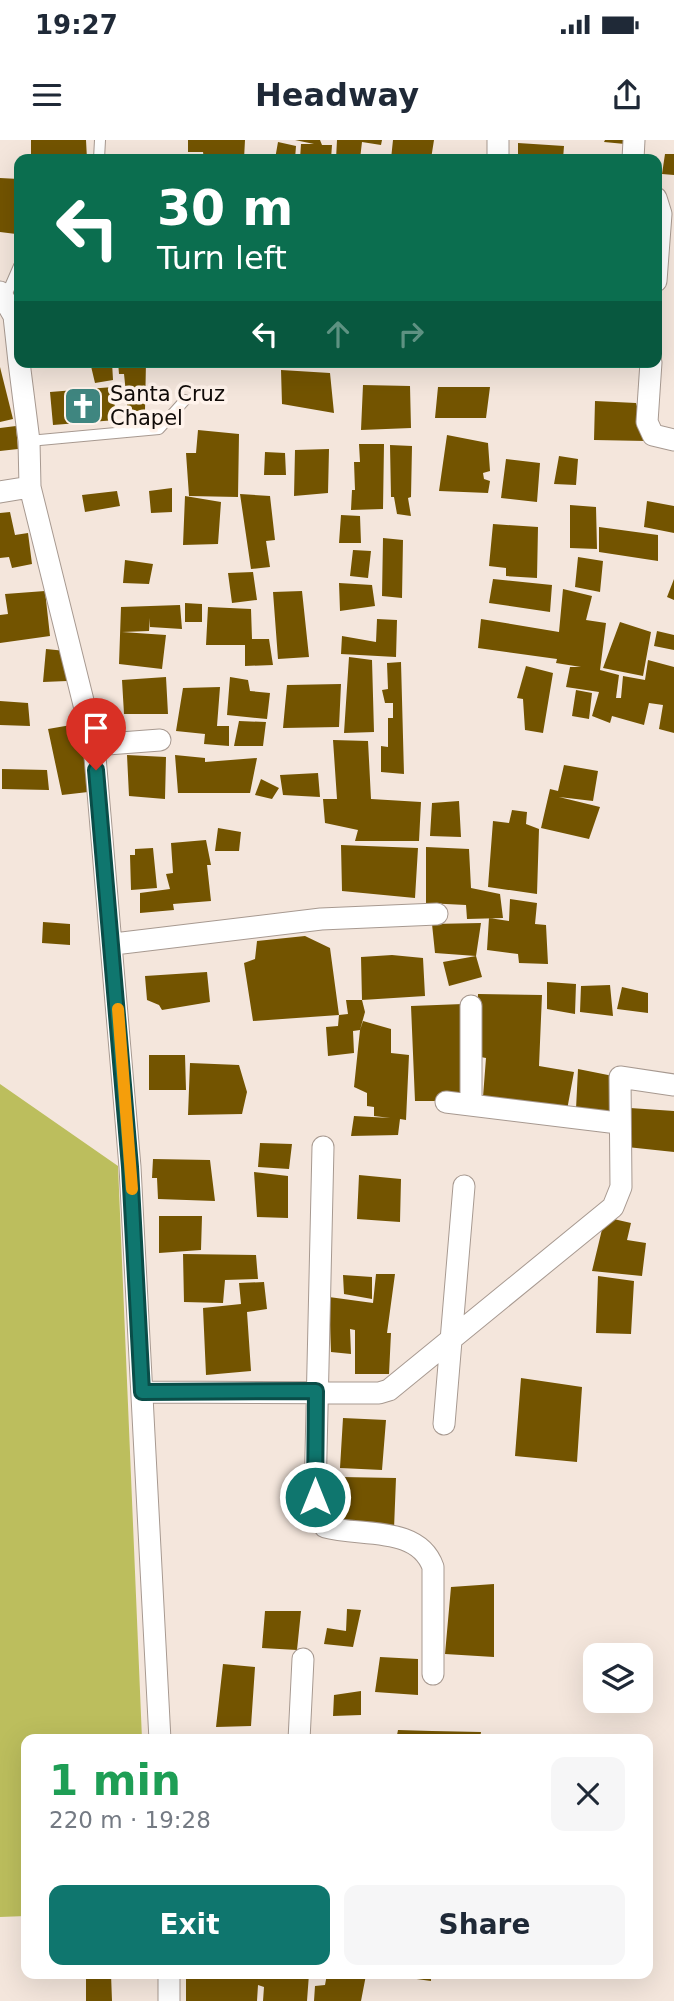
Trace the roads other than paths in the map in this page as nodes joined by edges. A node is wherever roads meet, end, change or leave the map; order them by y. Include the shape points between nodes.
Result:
1 (14, 275) edge
2 (2, 295) edge
3 (14, 316) edge
4 (20, 368) edge
5 (651, 368) edge
6 (185, 400) dead end
7 (674, 440) edge
8 (29, 441) junction
9 (30, 487) junction
10 (0, 492) edge
11 (160, 740) dead end
12 (94, 745) junction
13 (437, 914) dead end
14 (114, 944) junction
15 (471, 1006) dead end
16 (674, 1085) edge
17 (446, 1102) dead end
18 (471, 1105) junction
19 (618, 1123) junction
20 (323, 1147) dead end
21 (464, 1186) dead end
22 (451, 1340) junction
23 (316, 1391) junction
24 (142, 1392) junction
25 (444, 1424) dead end
26 (303, 1658) dead end
27 (433, 1674) dead end
28 (160, 1734) edge
29 (299, 1734) edge
30 (169, 1979) edge
31 (169, 2001) edge

1 - 2 lane
2 - 3 street
4 - 8 street
5 - 7 street via 647,422 653,435
6 - 8 lane via 159,429
8 - 9 street
9 - 10 street
9 - 12 street
11 - 12 street
12 - 14 street
13 - 14 street via 321,919
14 - 24 street
15 - 18 street
16 - 19 street via 620,1077
17 - 18 street
18 - 19 street
19 - 22 street via 621,1187 613,1207
20 - 23 street
21 - 22 street
22 - 23 street via 384,1392
22 - 25 street
23 - 24 street
23 - 27 street via 315,1497 319,1517 325,1527 393,1536 418,1544 428,1553 433,1567
24 - 28 street
26 - 29 street
30 - 31 street

